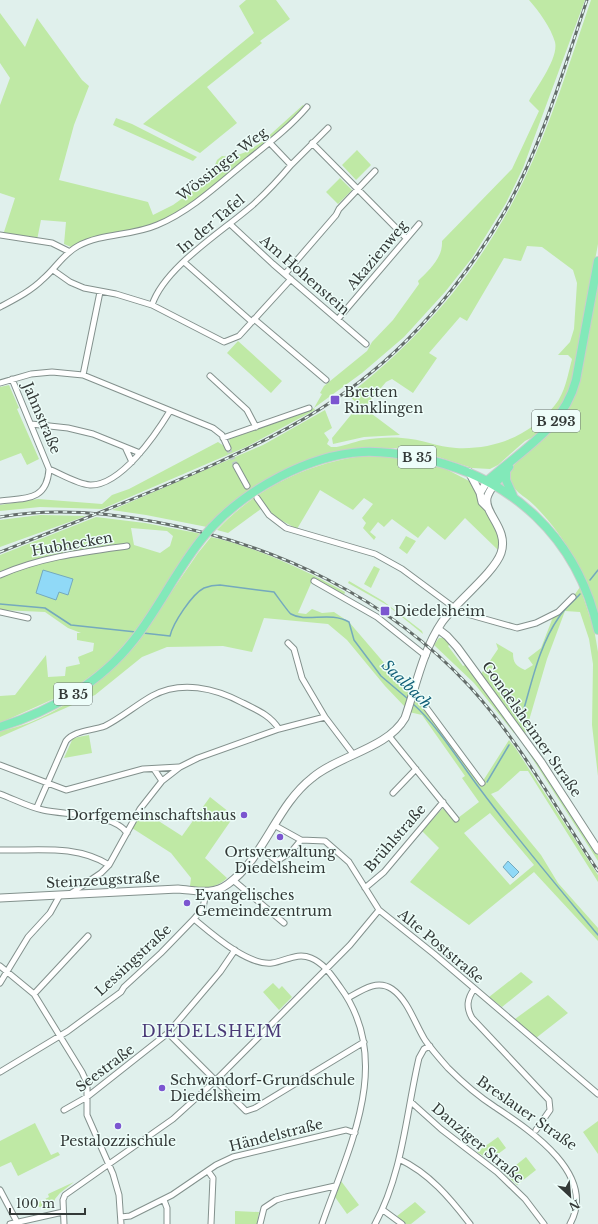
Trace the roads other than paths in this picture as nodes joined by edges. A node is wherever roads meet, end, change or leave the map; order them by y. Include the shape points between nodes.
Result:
1 (307, 107) dead end
2 (328, 128) dead end
3 (270, 143) junction
4 (312, 143) junction
5 (291, 165) junction
6 (375, 171) dead end
7 (357, 189) junction
8 (230, 224) junction
9 (419, 224) dead end
10 (0, 235) edge
11 (406, 238) junction
12 (68, 252) junction
13 (598, 261) edge
14 (184, 262) junction
15 (53, 270) junction
16 (285, 274) junction
17 (291, 279) junction
18 (100, 292) junction
19 (152, 304) junction
20 (0, 307) edge
21 (338, 319) junction
22 (253, 320) junction
23 (366, 344) dead end
24 (83, 375) junction
25 (210, 376) dead end
26 (12, 379) junction
27 (326, 380) dead end
28 (0, 383) edge
29 (309, 408) dead end
30 (170, 411) junction
31 (31, 424) junction
32 (256, 427) junction
33 (223, 438) junction
34 (126, 448) junction
35 (228, 448) tunnel mouth
36 (140, 453) junction
37 (132, 462) junction
38 (236, 466) tunnel mouth
39 (49, 469) junction
40 (503, 470) junction
41 (472, 473) junction
42 (490, 483) junction
43 (247, 486) dead end
44 (480, 493) junction
45 (513, 497) junction
46 (257, 498) dead end
47 (0, 501) edge
48 (489, 509) junction
49 (127, 546) dead end
50 (0, 574) edge
51 (314, 581) dead end
52 (573, 597) dead end
53 (453, 608) junction
54 (0, 612) edge
55 (28, 618) dead end
56 (438, 629) junction
57 (598, 630) edge
58 (288, 643) dead end
59 (426, 656) junction
60 (412, 694) junction
61 (325, 717) junction
62 (0, 727) edge
63 (279, 730) junction
64 (389, 736) junction
65 (353, 754) junction
66 (0, 765) edge
67 (180, 767) junction
68 (154, 769) junction
69 (416, 769) junction
70 (162, 781) junction
71 (482, 783) dead end
72 (48, 784) junction
73 (393, 793) dead end
74 (0, 794) edge
75 (442, 802) junction
76 (37, 807) junction
77 (456, 819) dead end
78 (274, 825) junction
79 (127, 833) junction
80 (301, 840) junction
81 (260, 848) junction
82 (0, 850) edge
83 (598, 850) edge
84 (109, 865) junction
85 (233, 880) junction
86 (365, 888) junction
87 (206, 892) junction
88 (69, 894) junction
89 (60, 895) junction
90 (0, 898) edge
91 (379, 910) junction
92 (194, 919) junction
93 (284, 923) dead end
94 (88, 936) dead end
95 (235, 950) junction
96 (0, 966) edge
97 (327, 968) junction
98 (8, 971) junction
99 (0, 983) edge
100 (474, 990) junction
101 (34, 994) junction
102 (348, 998) junction
103 (168, 1033) junction
104 (60, 1035) junction
105 (364, 1042) junction
106 (430, 1046) junction
107 (0, 1072) edge
108 (215, 1081) junction
109 (598, 1094) edge
110 (87, 1097) junction
111 (411, 1102) junction
112 (64, 1110) dead end
113 (536, 1130) junction
114 (355, 1133) junction
115 (548, 1139) dead end
116 (399, 1159) junction
117 (109, 1164) junction
118 (208, 1171) junction
119 (335, 1186) junction
120 (0, 1190) edge
121 (164, 1200) junction
122 (383, 1210) junction
123 (63, 1212) junction
124 (581, 1213) dead end
125 (121, 1217) junction
126 (17, 1222) junction
127 (10, 1224) edge
128 (64, 1224) edge
129 (121, 1224) edge
130 (167, 1224) edge
131 (211, 1224) edge
132 (260, 1224) edge
133 (322, 1224) edge
134 (375, 1224) edge
135 (402, 1224) edge
136 (470, 1224) edge
137 (544, 1224) edge
138 (570, 1224) edge

1 - 3 street, Wössinger Weg
2 - 4 street, In der Tafel
3 - 5 street
3 - 12 street, Wössinger Weg via 170,219 144,230 90,240
4 - 5 street, In der Tafel
4 - 7 street
5 - 8 street, In der Tafel via 255,203
6 - 7 street
7 - 11 street
7 - 16 street
8 - 14 street, In der Tafel
8 - 16 street, Am Hohenstein
9 - 11 street, Akazienweg
10 - 12 street via 52,242
11 - 21 street, Akazienweg
12 - 15 street
13 - 40 main road, B 293 via 572,394 549,430
14 - 19 street, In der Tafel via 155,296
14 - 22 street
15 - 18 street via 70,282
15 - 20 street via 32,288
16 - 17 street, Am Hohenstein
17 - 21 street, Am Hohenstein
17 - 22 street
18 - 19 street
18 - 24 street
19 - 22 street via 224,342 239,336
21 - 23 street, Am Hohenstein
22 - 27 street
24 - 26 street via 52,372
24 - 30 street
25 - 32 street via 247,410
26 - 28 street
26 - 31 street, Jahnstraße
29 - 32 street
30 - 33 street via 213,428
30 - 36 street, Jahnstraße
31 - 34 street via 93,434
31 - 39 street, Jahnstraße
32 - 33 street
33 - 35 street
34 - 36 street
34 - 37 street
36 - 37 street, Jahnstraße
37 - 39 street, Jahnstraße via 112,477 95,484 85,484
38 - 43 street
39 - 47 street via 48,483 41,492
40 - 41 main road, B 293
40 - 42 main road, B 293
40 - 45 main road
41 - 42 main road, B 35
41 - 44 street
41 - 62 main road, B 35, bridge via 432,460 405,455 378,452 346,454 311,464 259,489 229,510 205,535 133,641 107,668 77,691 42,711
42 - 44 street
42 - 45 main road, B 35
42 - 48 street via 487,498
44 - 48 street via 482,502
45 - 57 main road, B 35 via 547,527 576,568
46 - 53 street via 269,515 286,528 375,554 403,570
48 - 53 street via 501,532 501,552 493,566
49 - 50 street, Hubhecken via 58,556
51 - 59 street via 377,617
52 - 53 street via 558,612 536,623 517,628
53 - 56 street
54 - 55 street
56 - 59 street
56 - 83 street, Gondelsheimer Straße via 452,641 541,762
58 - 61 street via 294,649 302,678
59 - 60 street
60 - 64 street via 399,726
60 - 71 street
61 - 63 street
61 - 65 street
63 - 67 street via 198,758
63 - 72 street via 272,719 233,697 196,688 169,689 153,695 105,725 71,735
64 - 65 street
64 - 69 street, Brühlstraße
65 - 78 street via 312,777 295,794
66 - 72 street
67 - 68 street
67 - 70 street
68 - 70 street
68 - 72 street via 143,769 66,790
69 - 73 street
69 - 75 street, Brühlstraße
70 - 79 street via 140,810
72 - 76 street
74 - 76 street
75 - 77 street, Brühlstraße
75 - 86 street, Brühlstraße via 384,872
76 - 79 street via 41,810 96,818 119,826
78 - 80 street, Alte Poststraße
78 - 81 street
79 - 84 street
80 - 81 street via 291,852 277,861
80 - 86 street, Alte Poststraße via 325,841 349,862
81 - 85 street
82 - 84 street via 52,849 79,852 98,858
84 - 88 street
85 - 87 street via 221,888
85 - 93 street
86 - 91 street, Alte Poststraße
87 - 88 street, Steinzeugstraße via 178,888
87 - 92 street, Lessingstraße via 204,908
88 - 89 street, Steinzeugstraße
89 - 90 street, Steinzeugstraße
89 - 98 street via 50,913 28,937
91 - 97 street
91 - 100 street, Alte Poststraße
92 - 95 street
92 - 104 street, Lessingstraße via 121,992
94 - 101 street
95 - 97 street via 267,963 292,957 308,957
95 - 103 street, Seestraße via 220,972
96 - 98 street
97 - 102 street
97 - 108 street
98 - 99 street
98 - 101 street
100 - 109 street, Alte Poststraße
100 - 113 street via 468,1001 472,1018 549,1100 550,1110
101 - 104 street
102 - 105 street
102 - 106 street, Breslauer Straße via 374,985 392,989 401,998
103 - 108 street
103 - 110 street, Seestraße
104 - 107 street, Lessingstraße
104 - 110 street via 82,1072
105 - 108 street via 249,1111 240,1107
105 - 114 street via 366,1076
106 - 111 street via 424,1049 419,1058
106 - 113 street, Breslauer Straße via 450,1069 493,1106
108 - 117 street via 173,1119
110 - 112 street, Seestraße
110 - 117 street via 87,1115
111 - 116 street
111 - 137 street, Danziger Straße via 496,1172 525,1199
113 - 115 street, Breslauer Straße
114 - 118 street, Händelstraße via 346,1130 244,1153 223,1161
114 - 119 street
116 - 122 street
116 - 136 street via 439,1188
117 - 123 street via 66,1195 63,1200
117 - 125 street via 118,1194
118 - 121 street, Händelstraße
118 - 131 street via 213,1178
119 - 132 street via 276,1200 264,1208
119 - 133 street
120 - 126 street
121 - 125 street, Händelstraße via 130,1216
121 - 130 street
122 - 134 street
122 - 135 street
123 - 126 street
123 - 128 street
124 - 138 street
125 - 129 street
126 - 127 street

